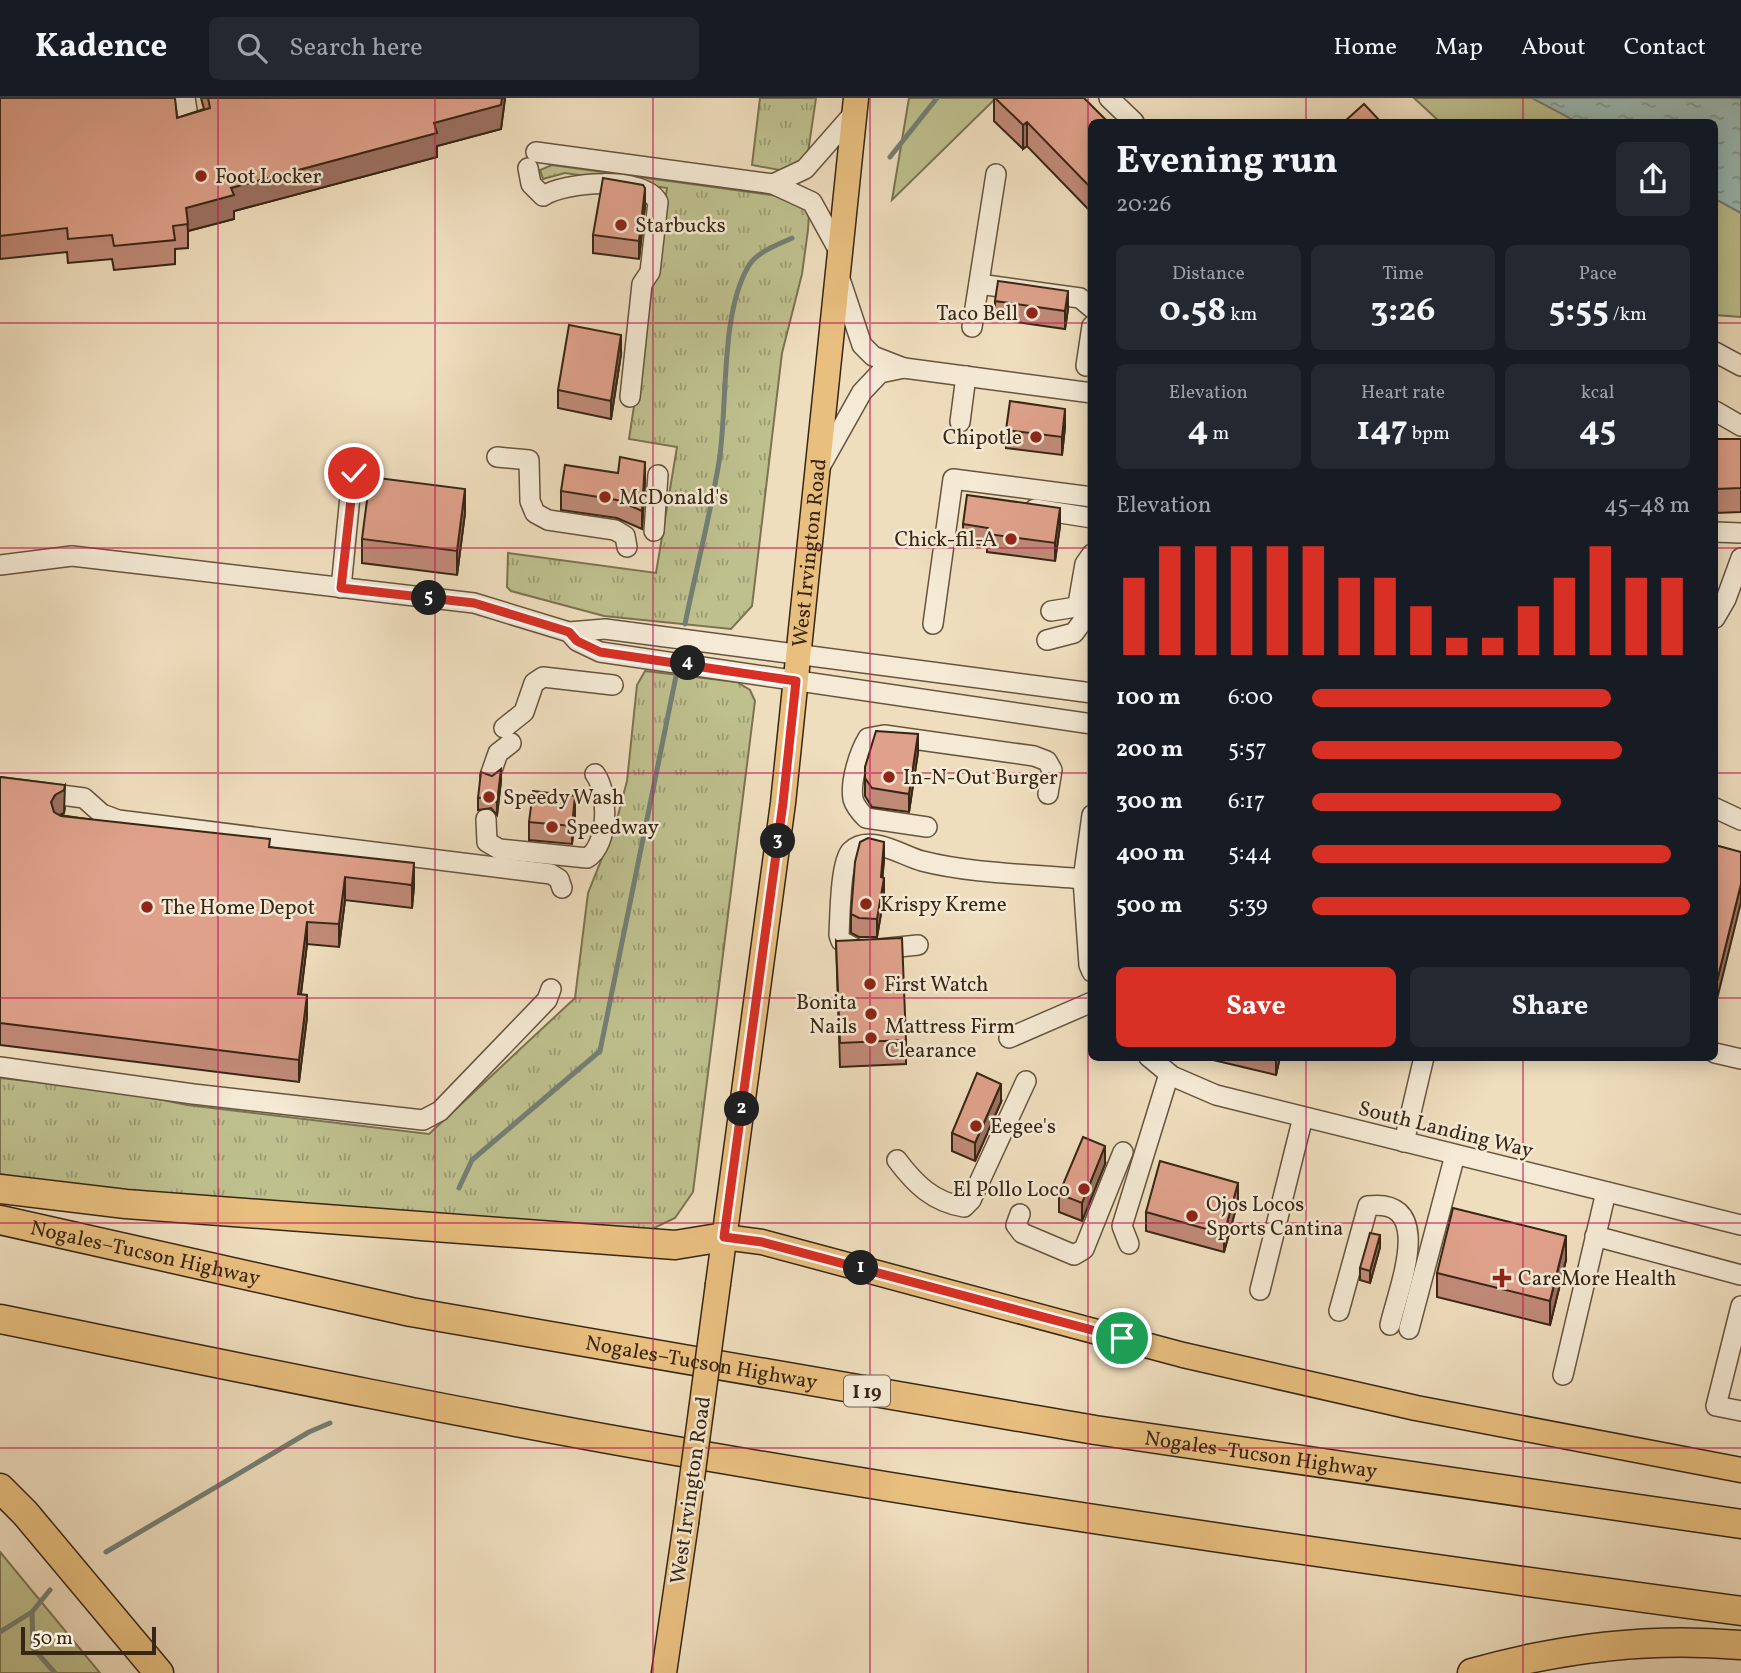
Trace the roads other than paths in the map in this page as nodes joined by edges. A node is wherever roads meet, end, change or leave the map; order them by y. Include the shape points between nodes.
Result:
1 (185, 98) edge
2 (1109, 98) edge
3 (855, 105) edge
4 (1131, 119) edge
5 (189, 122) edge
6 (996, 174) dead end
7 (772, 184) junction
8 (839, 258) junction
9 (979, 284) junction
10 (1088, 305) edge
11 (972, 327) dead end
12 (1088, 353) edge
13 (1718, 354) edge
14 (1086, 366) dead end
15 (1741, 366) edge
16 (904, 368) junction
17 (966, 376) junction
18 (1088, 392) edge
19 (630, 397) dead end
20 (1718, 413) edge
21 (960, 422) dead end
22 (1741, 426) edge
23 (497, 457) dead end
24 (354, 466) dead end
25 (817, 472) junction
26 (658, 475) dead end
27 (1088, 496) edge
28 (950, 498) junction
29 (1088, 517) edge
30 (654, 531) dead end
31 (1718, 532) edge
32 (1741, 533) edge
33 (627, 547) dead end
34 (1741, 558) edge
35 (1088, 560) edge
36 (0, 565) edge
37 (341, 588) junction
38 (1088, 598) edge
39 (1727, 600) edge
40 (1051, 611) dead end
41 (933, 624) dead end
42 (569, 632) junction
43 (1047, 640) dead end
44 (799, 652) junction
45 (796, 681) junction
46 (613, 685) dead end
47 (1088, 692) edge
48 (1088, 723) edge
49 (595, 774) dead end
50 (490, 776) edge
51 (0, 787) edge
52 (1048, 794) dead end
53 (1718, 809) edge
54 (102, 814) junction
55 (486, 819) dead end
56 (1741, 820) edge
57 (76, 822) edge
58 (927, 827) dead end
59 (1088, 843) edge
60 (1083, 879) junction
61 (562, 888) dead end
62 (918, 945) dead end
63 (1088, 951) edge
64 (551, 989) dead end
65 (1088, 1004) edge
66 (1009, 1038) dead end
67 (1718, 1054) edge
68 (1741, 1059) edge
69 (1154, 1061) edge
70 (1423, 1061) edge
71 (0, 1067) edge
72 (1169, 1074) junction
73 (1026, 1081) dead end
74 (1303, 1117) junction
75 (1404, 1142) junction
76 (1123, 1152) dead end
77 (1455, 1155) junction
78 (897, 1160) dead end
79 (0, 1189) edge
80 (1606, 1192) junction
81 (1020, 1214) dead end
82 (0, 1220) edge
83 (1741, 1225) edge
84 (1595, 1236) junction
85 (724, 1237) junction
86 (1129, 1244) dead end
87 (1741, 1275) edge
88 (1260, 1290) dead end
89 (1741, 1306) edge
90 (1339, 1311) dead end
91 (0, 1319) edge
92 (1563, 1375) dead end
93 (1741, 1411) edge
94 (1741, 1470) edge
95 (0, 1488) edge
96 (1741, 1524) edge
97 (1741, 1611) edge
98 (1741, 1645) edge
99 (159, 1673) edge
100 (664, 1673) edge
101 (1472, 1673) edge

1 - 5 street
2 - 4 street
3 - 7 street via 805,169
3 - 8 main road, West Irvington Road
6 - 9 street
7 - 8 street via 812,202
7 - 19 street via 532,160 531,184 543,196 588,182 641,189 654,196 658,209 650,272 642,284
8 - 16 street via 845,300 862,345 873,356
8 - 25 main road, West Irvington Road
9 - 10 street via 1080,298
9 - 11 street
12 - 14 street
13 - 15 street
16 - 17 street
16 - 25 street via 880,373 862,392
17 - 18 street
17 - 21 street
20 - 22 street
23 - 33 street via 530,463 531,507 542,519 615,530 625,536
24 - 37 street
25 - 44 main road, West Irvington Road
26 - 30 street
27 - 28 street via 953,479
28 - 29 street
28 - 41 street
31 - 32 street
34 - 39 street
35 - 40 street via 1078,604
36 - 37 street via 72,556
37 - 42 street via 474,603
38 - 43 street via 1085,618 1074,633
42 - 44 street via 593,628
42 - 45 street via 600,652
44 - 45 main road, West Irvington Road
44 - 47 street
45 - 48 street
45 - 85 main road, West Irvington Road
46 - 50 street via 543,677 534,683
49 - 55 street via 604,804 600,843 587,858 499,849 487,842
51 - 54 street via 83,798
52 - 58 street via 1052,770 1048,761 1034,756 884,735 867,738 859,752 853,798 859,810 866,818
53 - 56 street
54 - 57 street
54 - 61 street via 118,820 551,874
59 - 60 street
60 - 62 street via 922,861 893,849 864,845 855,848 846,858 839,935 845,945 860,951
60 - 63 street
64 - 71 street via 543,1004 440,1111 423,1120
65 - 66 street
67 - 68 street
69 - 72 street, South Landing Way
70 - 75 street
72 - 74 street, South Landing Way via 1216,1095
72 - 86 street via 1122,1226
73 - 78 street via 964,1207 929,1194
74 - 75 street, South Landing Way
74 - 88 street
75 - 77 street, South Landing Way
76 - 81 street via 1084,1249 1074,1255 1022,1233 1016,1225
77 - 80 street, South Landing Way
77 - 90 street via 1392,1325 1410,1237 1399,1212 1380,1205 1368,1206
79 - 85 highway via 126,1204 675,1245
80 - 83 street, South Landing Way
80 - 84 street
82 - 96 highway, Nogales–Tucson Highway / I 19 via 425,1314 1095,1430
84 - 87 street
84 - 92 street
85 - 94 main road via 762,1242 1314,1386
85 - 100 main road, West Irvington Road, bridge
89 - 93 street via 1716,1406
91 - 97 highway via 321,1385 824,1476 1282,1548
95 - 99 highway
98 - 101 highway via 1634,1642

